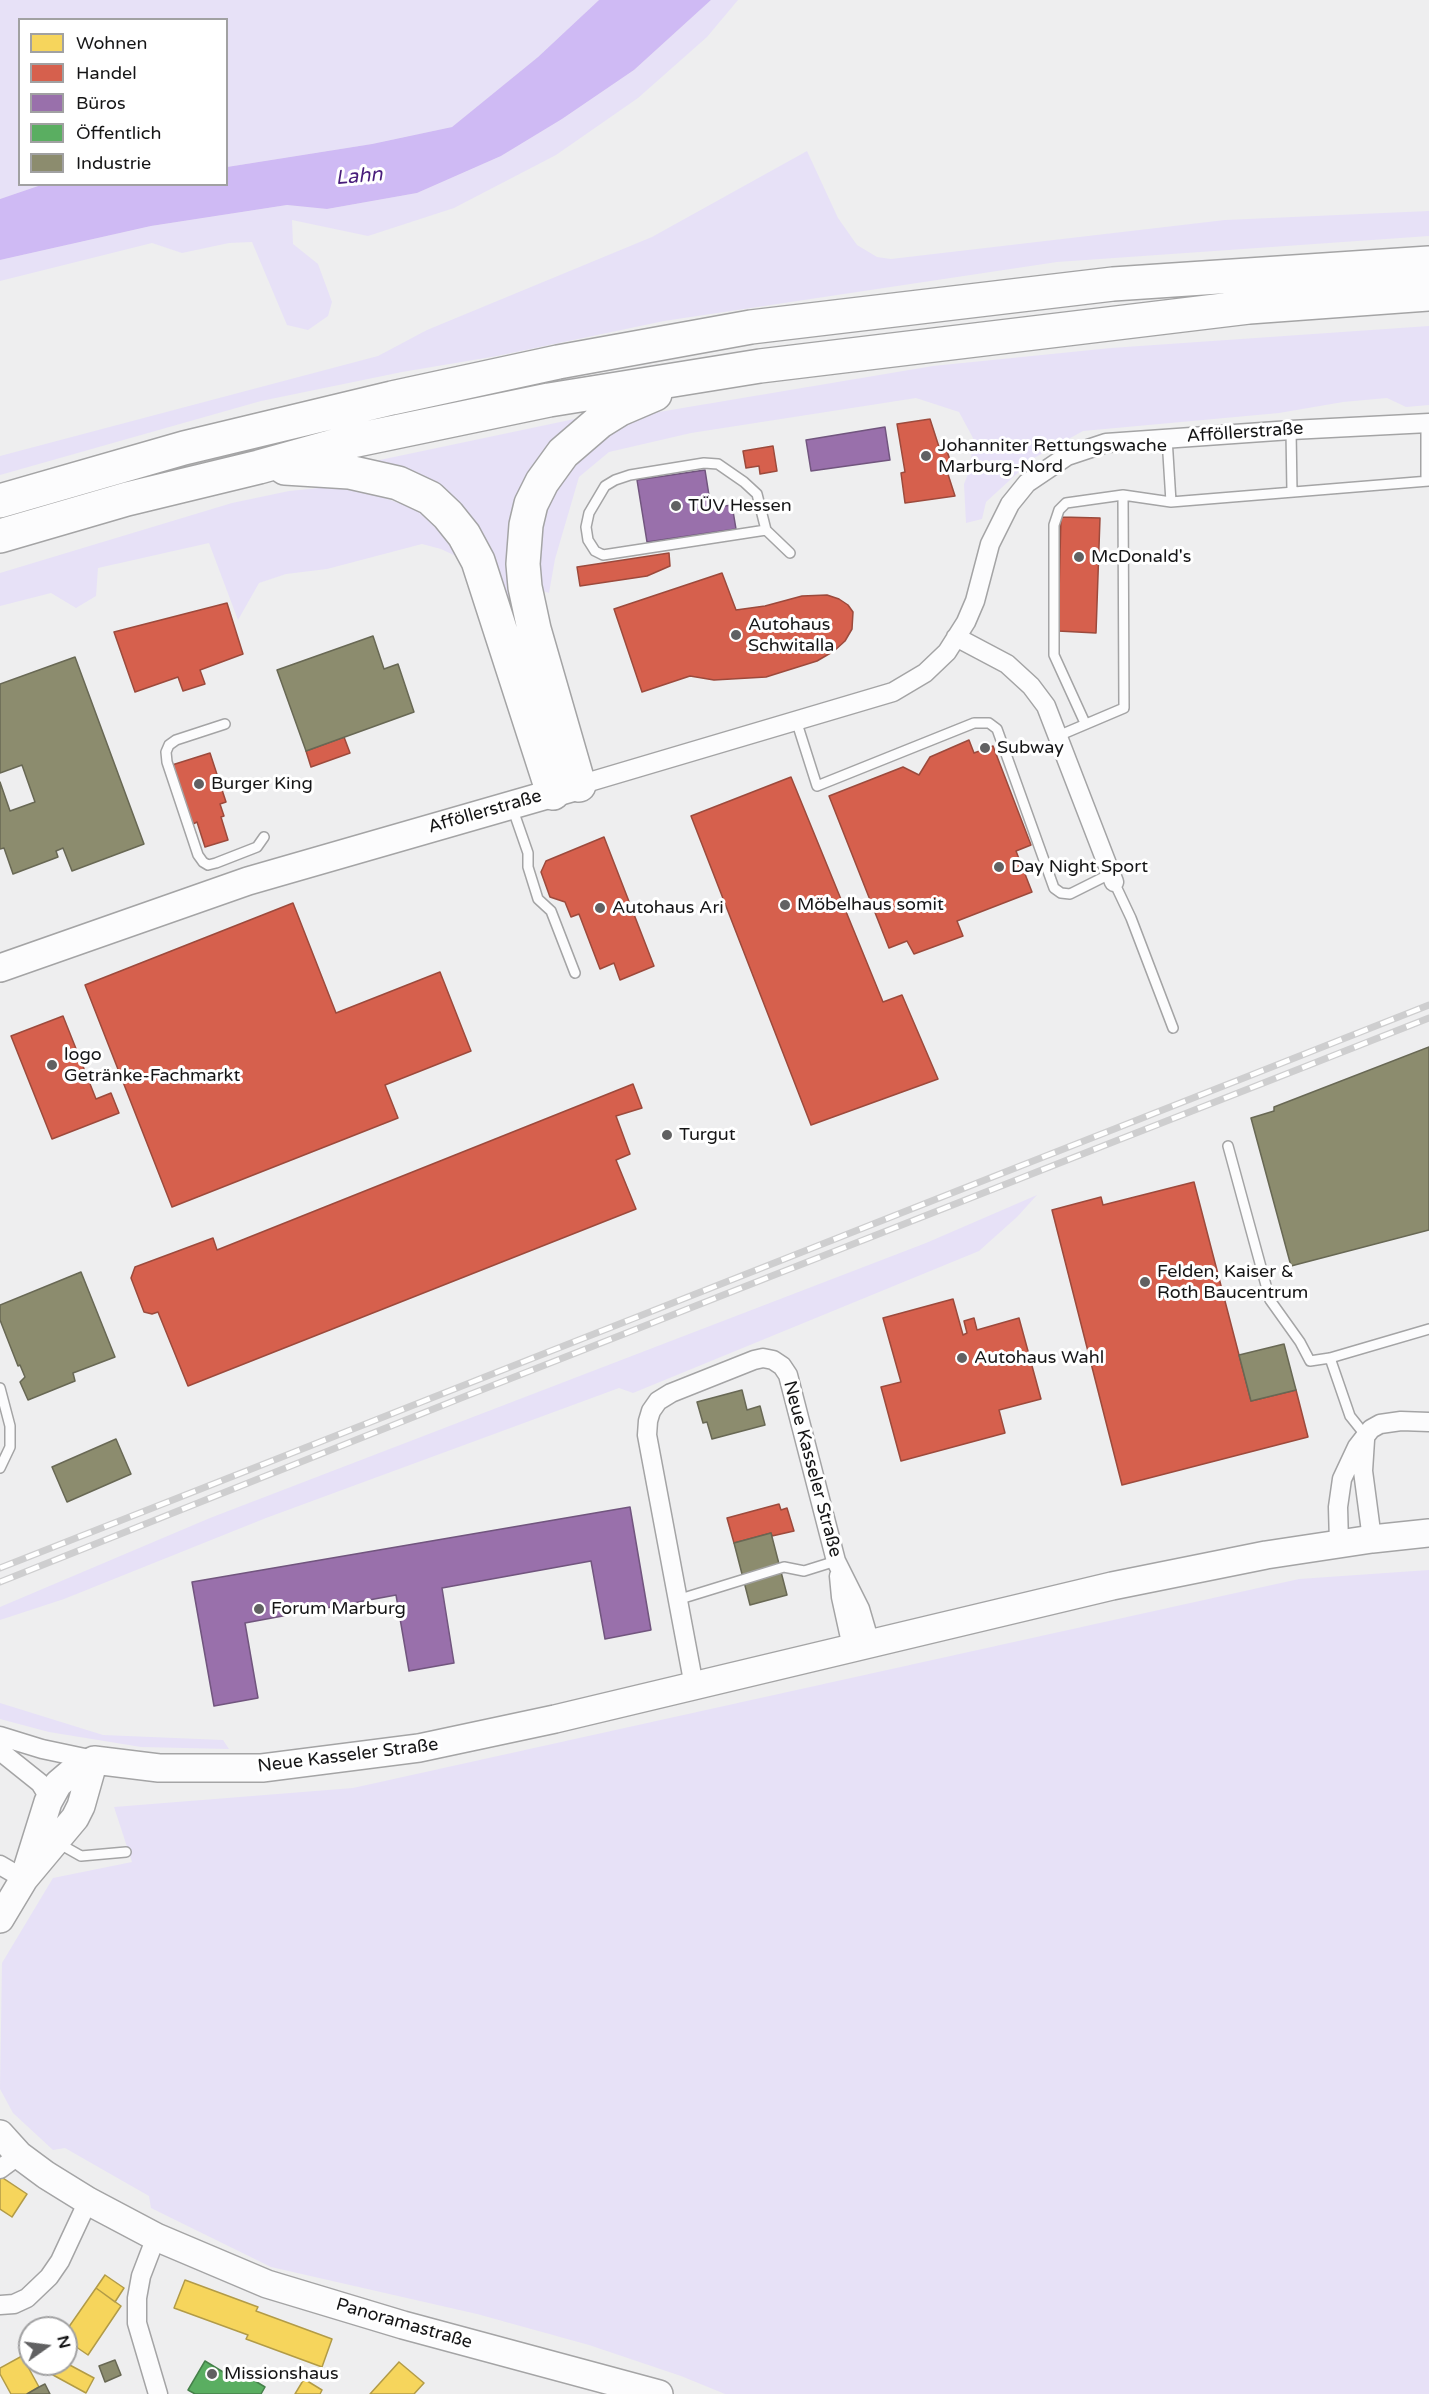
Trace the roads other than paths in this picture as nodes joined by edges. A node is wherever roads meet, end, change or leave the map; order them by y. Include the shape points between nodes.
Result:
1 (1429, 263) edge
2 (1429, 294) edge
3 (700, 375) junction
4 (1427, 423) edge
5 (1291, 430) junction
6 (1167, 438) junction
7 (259, 467) junction
8 (1428, 481) edge
9 (1292, 492) junction
10 (1123, 495) junction
11 (0, 501) edge
12 (1171, 502) junction
13 (766, 530) junction
14 (0, 536) edge
15 (790, 553) dead end
16 (956, 638) junction
17 (796, 720) junction
18 (1085, 723) junction
19 (225, 724) dead end
20 (1058, 736) junction
21 (566, 789) junction
22 (511, 805) junction
23 (264, 837) dead end
24 (1113, 878) junction
25 (0, 968) edge
26 (575, 973) dead end
27 (1173, 1028) dead end
28 (1228, 1146) dead end
29 (1429, 1329) edge
30 (1330, 1358) junction
31 (0, 1388) edge
32 (1429, 1422) edge
33 (1366, 1436) junction
34 (0, 1468) edge
35 (1429, 1533) edge
36 (1372, 1539) junction
37 (1339, 1543) junction
38 (838, 1564) junction
39 (677, 1600) junction
40 (861, 1645) junction
41 (694, 1686) junction
42 (0, 1736) edge
43 (0, 1751) edge
44 (94, 1760) junction
45 (50, 1799) junction
46 (56, 1842) junction
47 (126, 1852) dead end
48 (0, 1864) edge
49 (24, 1879) junction
50 (0, 1919) edge
51 (0, 2134) edge
52 (10, 2162) edge
53 (88, 2201) junction
54 (156, 2237) junction
55 (0, 2305) edge
56 (158, 2394) edge
57 (658, 2394) edge

1 - 11 highway via 1113,284 751,327 392,398 184,448
2 - 3 highway via 1249,307
3 - 7 highway via 549,400 352,441
3 - 21 highway via 599,422 563,453 531,504 524,546 525,587
4 - 5 street, Afföllerstraße
4 - 8 lane
5 - 6 street, Afföllerstraße
5 - 9 lane
6 - 12 lane
6 - 16 street, Afföllerstraße via 1106,443 1068,456 1027,483 999,524 975,601
7 - 14 highway via 126,499
7 - 21 highway via 350,472 380,478 416,490 448,515 478,561
8 - 9 lane
9 - 12 lane
10 - 12 lane
10 - 18 lane via 1124,708
10 - 18 lane via 1066,503 1054,525 1054,655
13 - 13 lane via 603,555 588,540 586,527 589,513 605,486 630,475 704,463 718,464 757,494
13 - 15 lane
16 - 17 street, Afföllerstraße via 938,662 893,692
16 - 20 street via 995,657 1025,680 1046,706
17 - 21 street, Afföllerstraße
17 - 24 lane via 817,786 974,723 989,723 997,729 1054,888 1070,894
18 - 20 lane
19 - 23 lane via 176,740 166,752 198,855 202,862 216,864 257,847
20 - 24 street
21 - 22 main road, Afföllerstraße
22 - 25 main road, Afföllerstraße via 248,881
22 - 26 lane via 528,853 538,899 551,911
24 - 27 lane
28 - 30 lane via 1270,1300 1310,1361
29 - 30 lane
30 - 33 lane via 1350,1416
31 - 34 lane via 10,1426 10,1447
32 - 33 street via 1392,1421 1371,1429
33 - 36 street via 1362,1471
33 - 37 street via 1342,1479
35 - 36 main road, Neue Kasseler Straße
36 - 37 main road, Neue Kasseler Straße
37 - 40 main road, Neue Kasseler Straße via 1112,1586
38 - 39 lane via 804,1571 784,1568
38 - 39 street, Neue Kasseler Straße via 788,1375 773,1360 754,1360 671,1393 658,1401 651,1412 647,1435
38 - 40 street, Neue Kasseler Straße via 860,1609
39 - 41 street, Neue Kasseler Straße
40 - 41 main road, Neue Kasseler Straße
41 - 44 main road, Neue Kasseler Straße via 462,1741 328,1761 262,1768 186,1769
42 - 44 street, Neue Kasseler Straße
43 - 45 street via 40,1783
44 - 45 main road via 58,1784
44 - 46 main road via 81,1806
45 - 49 main road
46 - 47 lane via 81,1856
46 - 49 main road
48 - 49 street
49 - 50 main road
51 - 52 main road, Panoramastraße
52 - 53 main road, Panoramastraße via 46,2175
53 - 54 main road, Panoramastraße
53 - 55 street via 49,2277 27,2298
54 - 56 street via 141,2276 137,2323
54 - 57 main road, Panoramastraße via 267,2284

